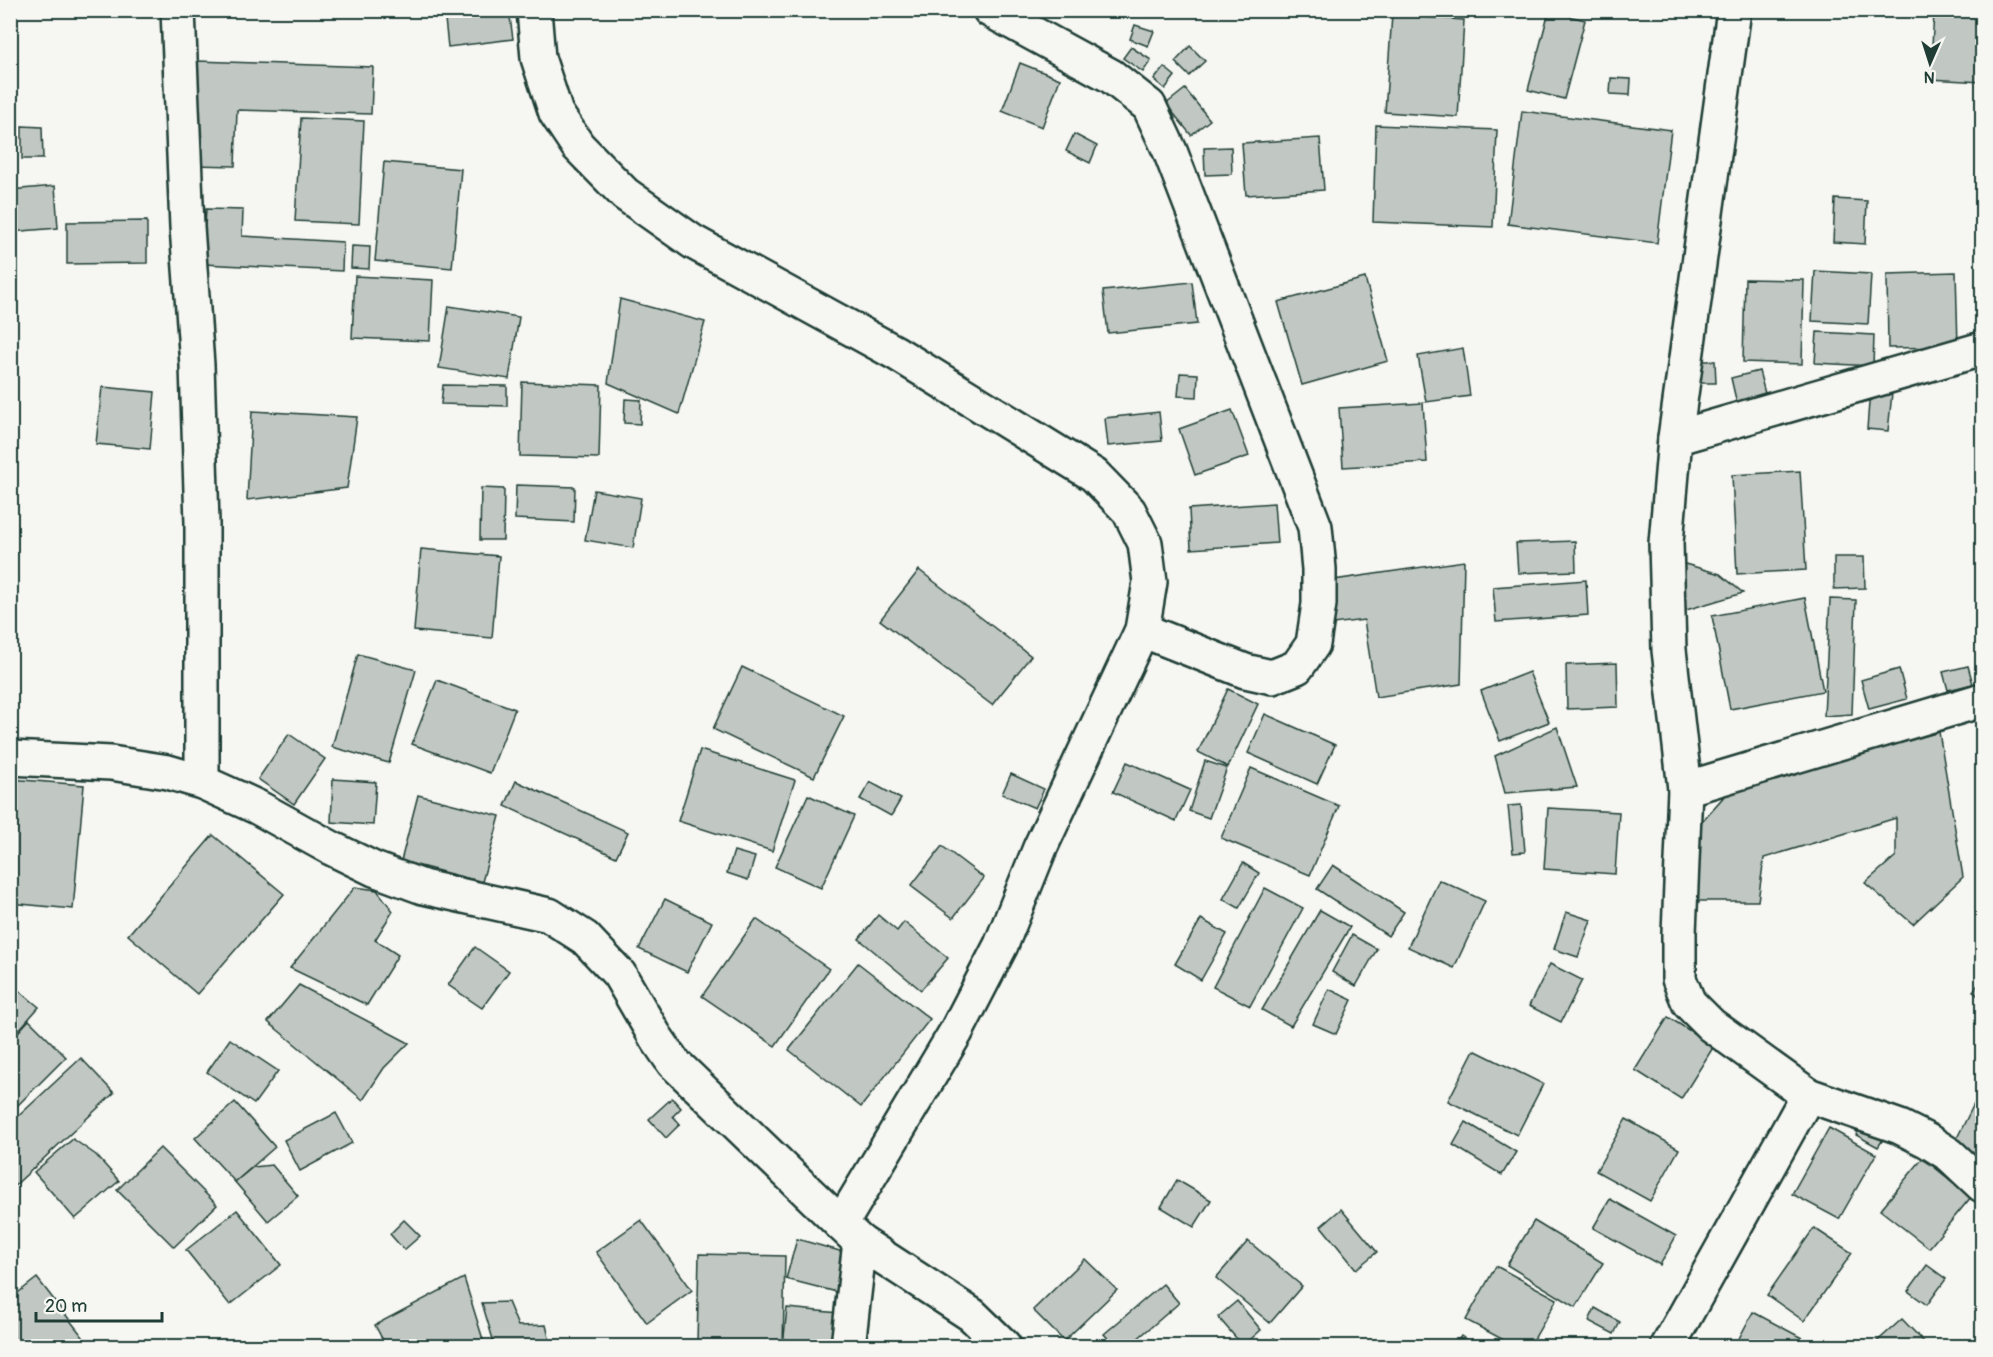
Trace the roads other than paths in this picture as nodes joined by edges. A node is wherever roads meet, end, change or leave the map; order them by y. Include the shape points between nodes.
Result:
1 (177, 10) edge
2 (534, 10) edge
3 (990, 10) edge
4 (1734, 10) edge
5 (1983, 349) edge
6 (1675, 438) junction
7 (1142, 630) junction
8 (1983, 700) edge
9 (10, 758) edge
10 (202, 782) junction
11 (1685, 789) junction
12 (1808, 1095) junction
13 (1983, 1185) edge
14 (850, 1233) junction
15 (848, 1347) edge
16 (1004, 1347) edge
17 (1668, 1347) edge

1 - 10 street via 202,523
2 - 7 street via 538,58 556,113 578,146 625,194 693,242 896,353 1094,475 1129,511 1145,543 1150,582
3 - 7 street via 1111,76 1149,106 1170,151 1315,527 1319,604 1313,644 1297,667 1272,677 1245,671
4 - 6 street
5 - 6 street
6 - 11 street via 1666,543 1669,650
7 - 14 street via 1040,849 1001,945
8 - 11 street
9 - 10 street via 111,763
10 - 14 street via 374,869 423,887 549,915 585,938 618,974 673,1062
11 - 12 street via 1679,979 1689,1003 1711,1025
12 - 13 street via 1928,1141
12 - 17 street
14 - 15 street
14 - 16 street via 972,1315

